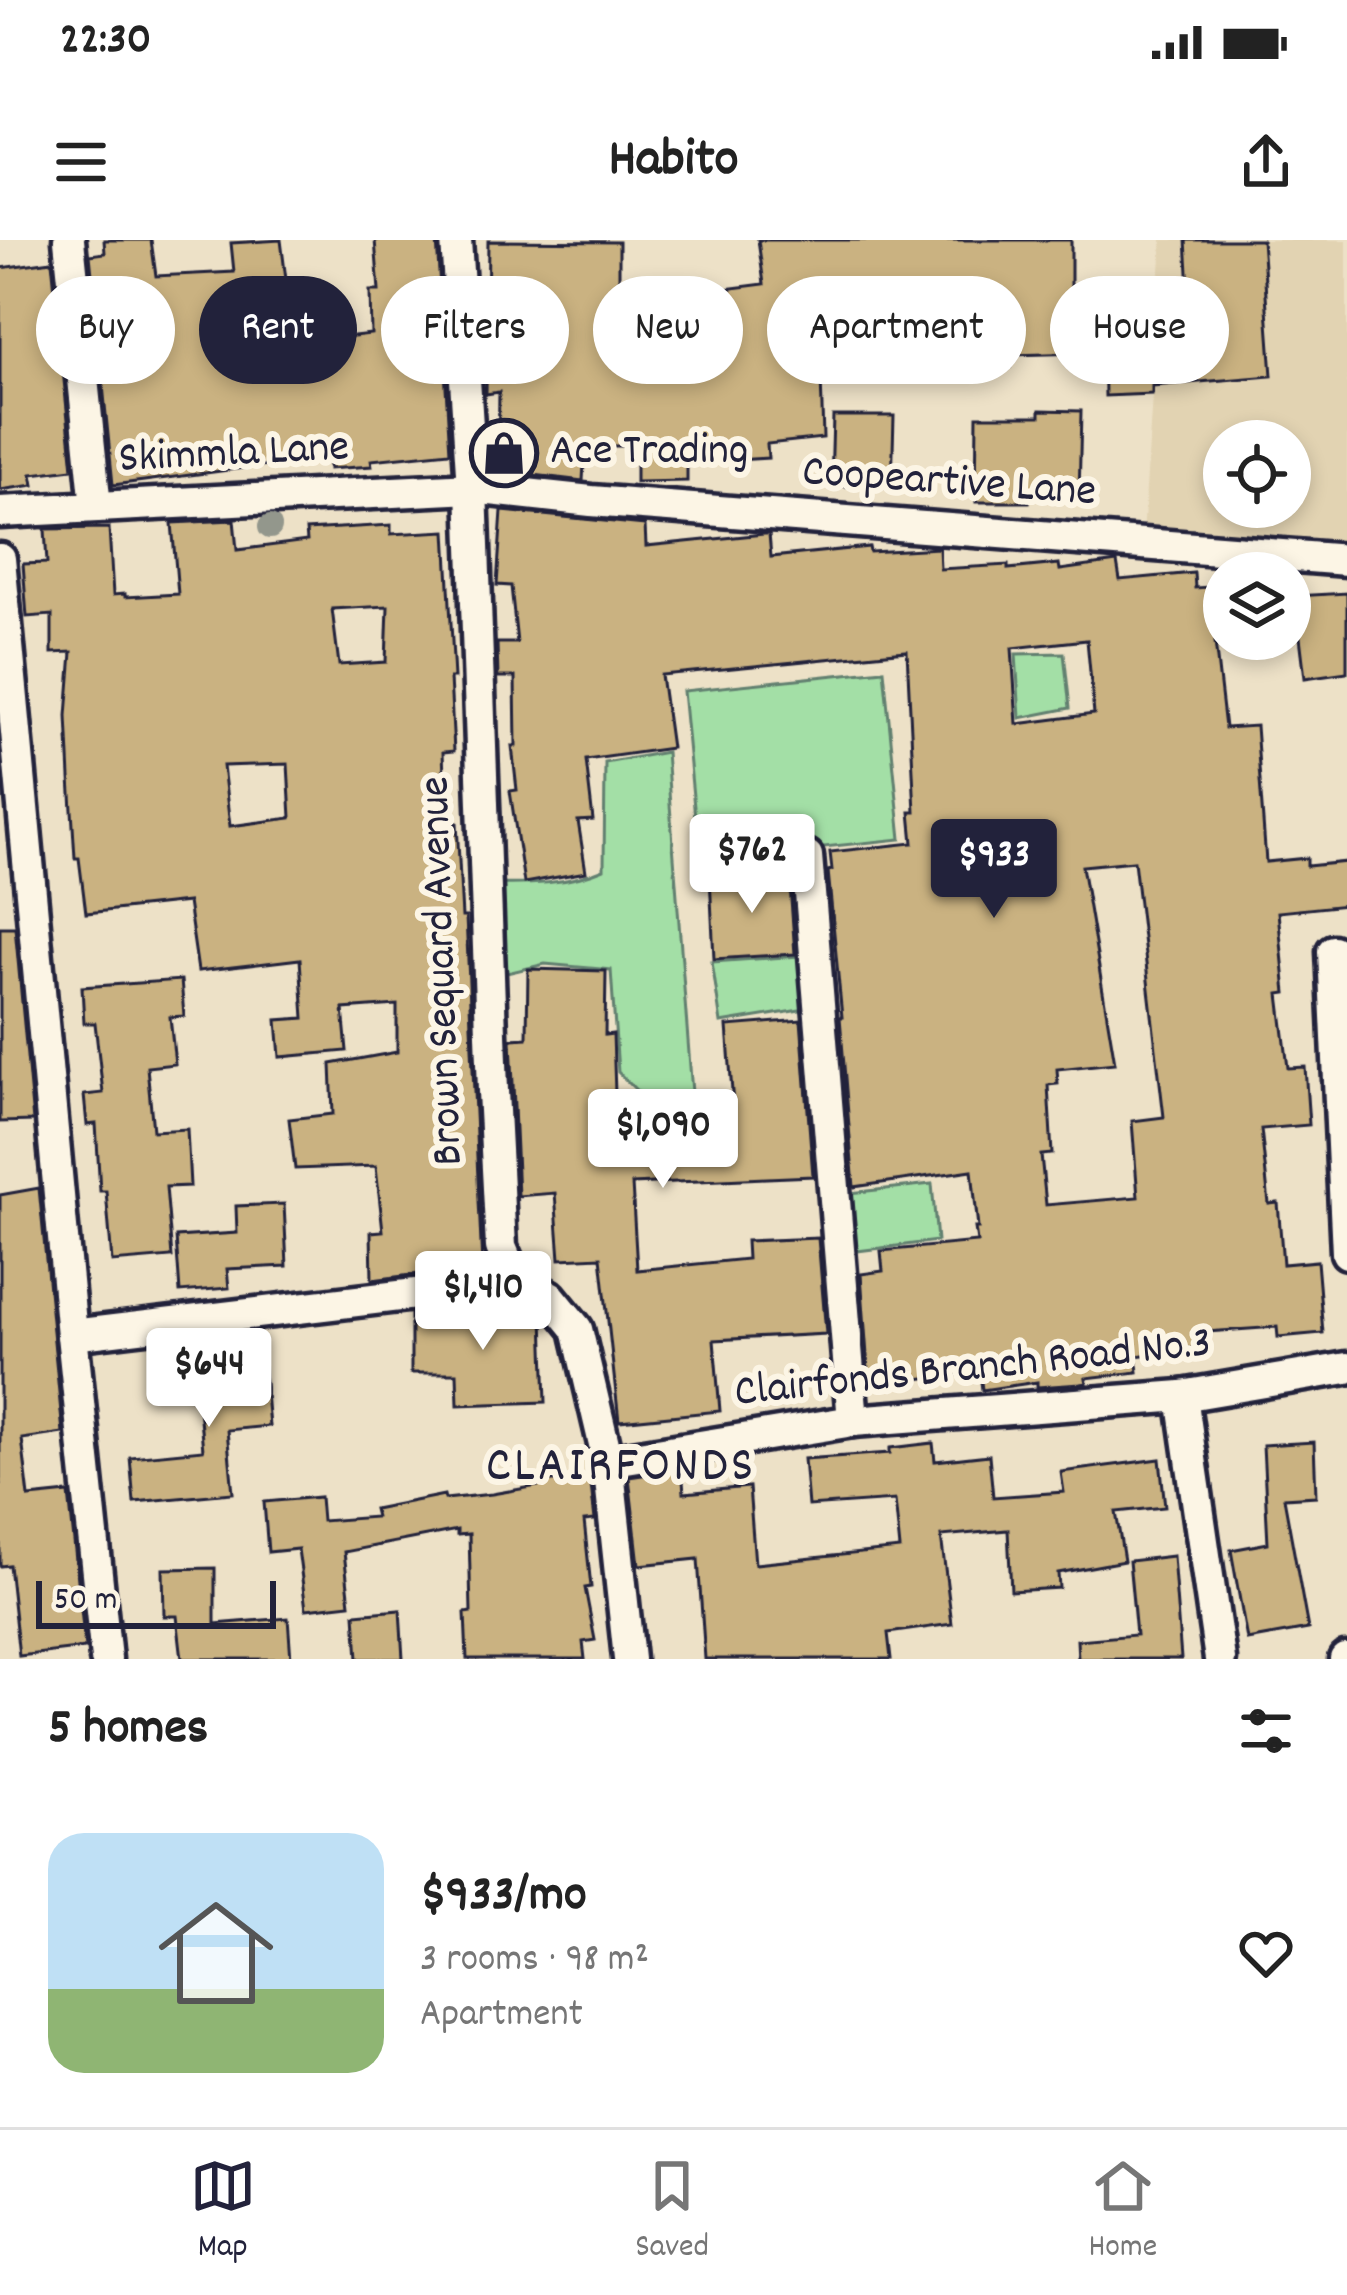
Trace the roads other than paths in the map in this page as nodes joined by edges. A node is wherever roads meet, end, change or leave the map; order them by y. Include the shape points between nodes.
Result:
1 (69, 240) edge
2 (456, 240) edge
3 (472, 488) junction
4 (96, 507) junction
5 (0, 512) edge
6 (0, 559) edge
7 (1347, 560) edge
8 (807, 856) dead end
9 (1333, 951) dead end
10 (1347, 1253) edge
11 (516, 1282) junction
12 (71, 1335) junction
13 (1347, 1368) edge
14 (1182, 1396) junction
15 (854, 1421) junction
16 (608, 1461) junction
17 (106, 1659) edge
18 (628, 1659) edge
19 (1220, 1659) edge

1 - 4 street
2 - 3 street, Brown Sequard Avenue
3 - 4 street, Skimmla Lane
3 - 7 street, Coopeartive Lane
3 - 11 street, Brown Sequard Avenue via 501,1247
4 - 5 street, Skimmla Lane
6 - 12 street
8 - 15 street
9 - 10 street
11 - 12 street
11 - 16 street via 550,1296 578,1329
12 - 17 street
13 - 14 street, Clairfonds Branch Road No.3
14 - 15 street, Clairfonds Branch Road No.3
14 - 19 street
15 - 16 street, Clairfonds Branch Road No.3
16 - 18 street

